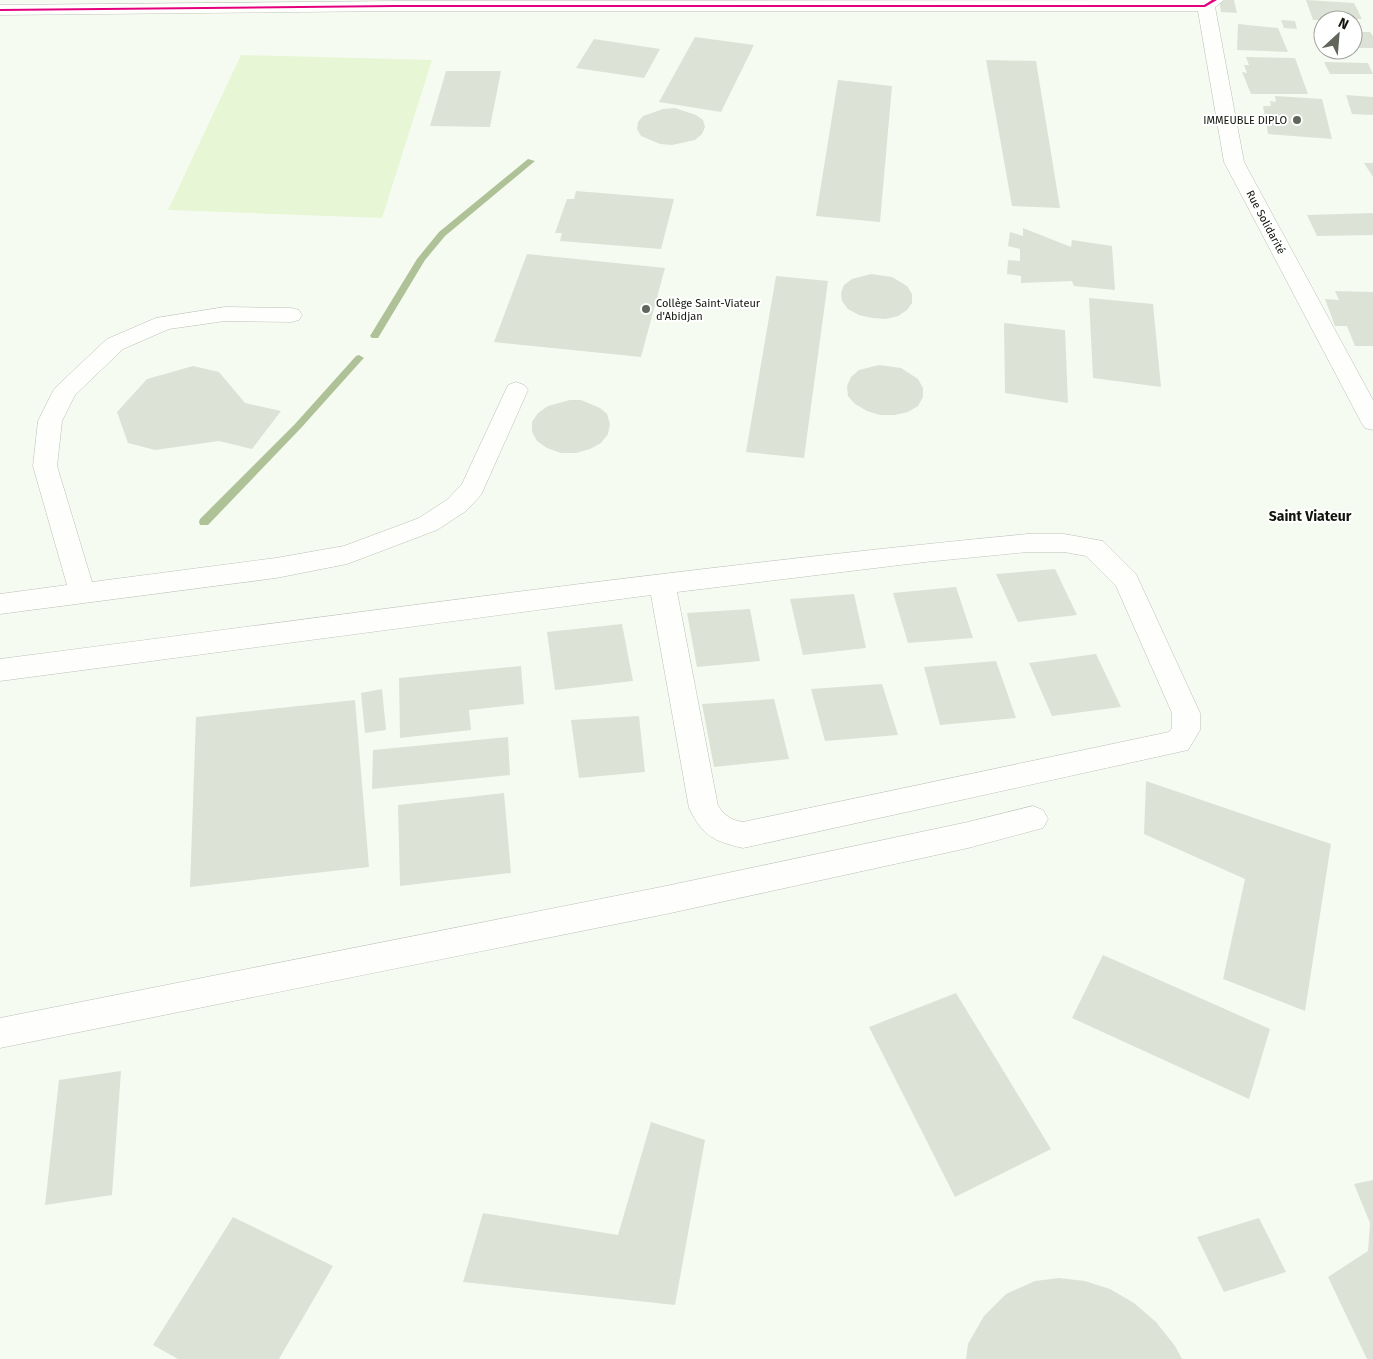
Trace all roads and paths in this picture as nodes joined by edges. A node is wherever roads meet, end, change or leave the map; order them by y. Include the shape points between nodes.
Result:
1 (1208, 2) edge
2 (395, 3) edge
3 (666, 3) edge
4 (860, 3) edge
5 (1064, 3) edge
6 (217, 4) edge
7 (0, 10) edge
8 (291, 315) dead end
9 (516, 390) dead end
10 (1373, 422) edge
11 (662, 584) junction
12 (82, 593) junction
13 (0, 604) edge
14 (0, 670) edge
15 (1033, 820) dead end
16 (0, 1033) edge

1 - 5 street
1 - 10 street, Rue Solidarité via 1234,162
2 - 3 street
2 - 6 street
3 - 4 street
4 - 5 street
6 - 7 street
8 - 12 street via 225,314 164,323 115,344 65,391 50,420 46,466
9 - 12 street via 472,489 428,524 347,555 276,568
11 - 11 street via 704,808 713,824 725,831 743,835 1117,756 1178,742 1186,730 1186,713 1127,581 1094,548 1064,543 1028,543
11 - 14 street
12 - 13 street
15 - 16 street via 676,898

